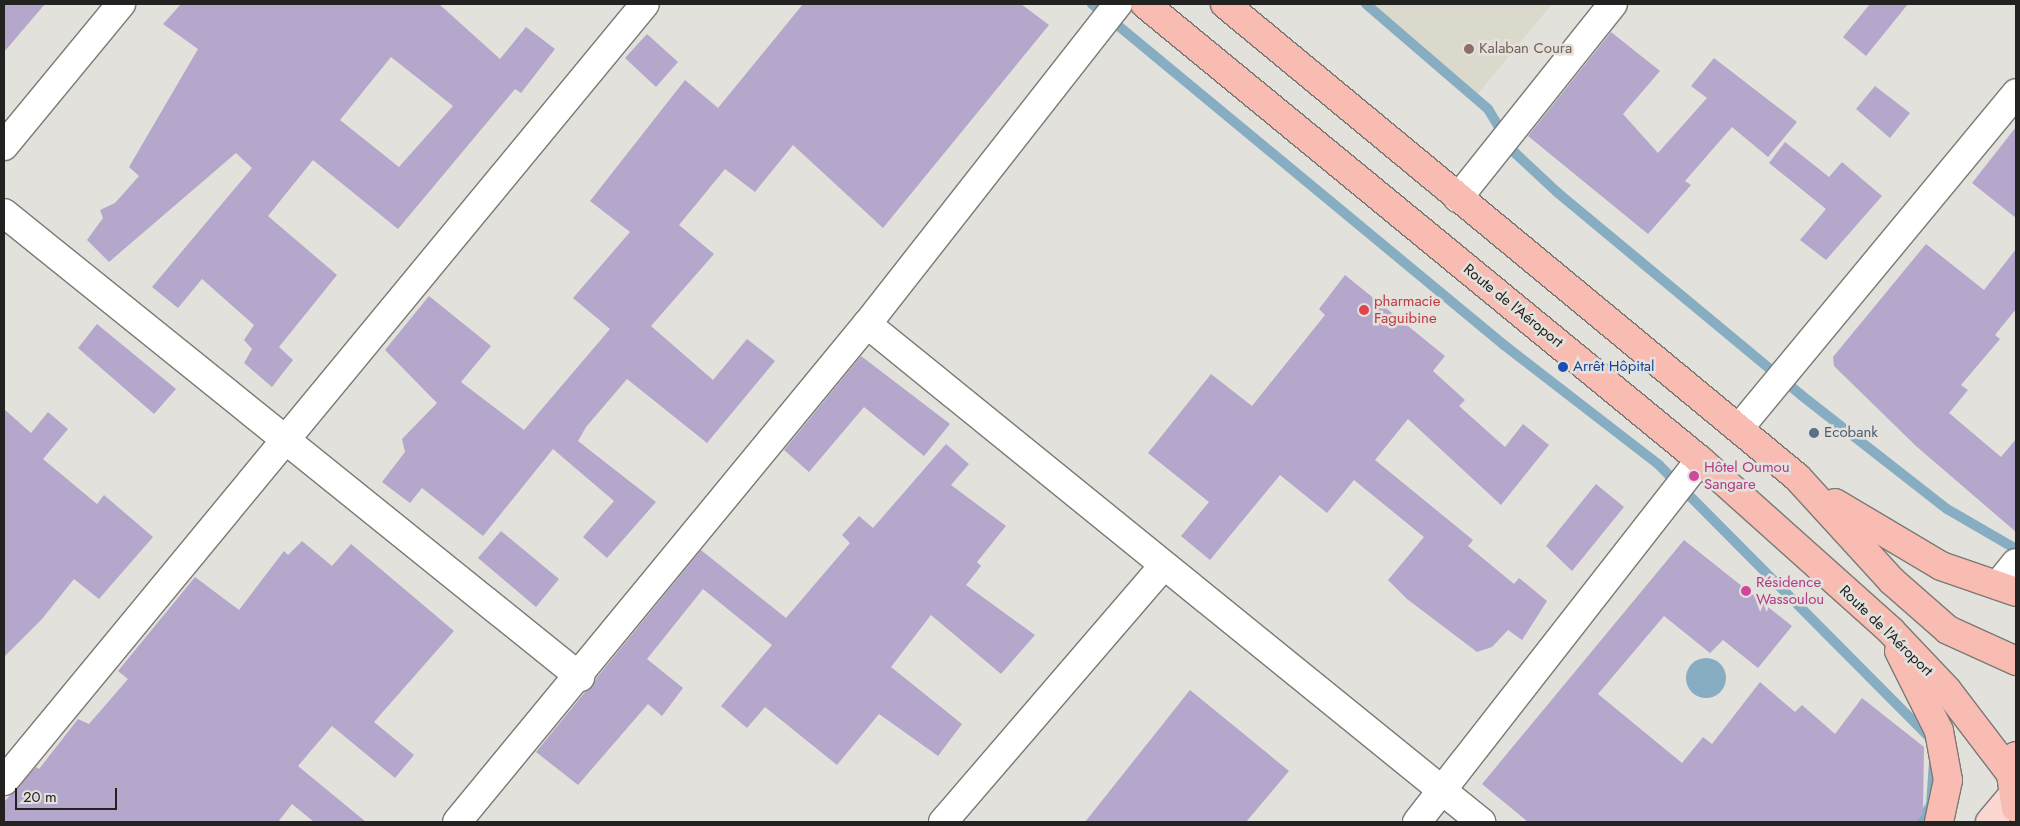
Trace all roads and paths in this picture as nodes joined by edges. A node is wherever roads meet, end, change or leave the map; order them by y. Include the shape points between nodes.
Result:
1 (121, 4) edge
2 (645, 4) edge
3 (1118, 4) edge
4 (1145, 4) edge
5 (1225, 4) edge
6 (1613, 4) edge
7 (2016, 93) edge
8 (4, 146) edge
9 (1458, 198) junction
10 (4, 213) edge
11 (867, 324) junction
12 (1740, 428) junction
13 (288, 440) junction
14 (1700, 460) junction
15 (1797, 476) junction
16 (2016, 563) edge
17 (1163, 566) junction
18 (2007, 588) edge
19 (1891, 631) junction
20 (2016, 661) edge
21 (580, 677) junction
22 (4, 781) edge
23 (2014, 783) edge
24 (1444, 791) junction
25 (457, 822) edge
26 (943, 822) edge
27 (1417, 822) edge
28 (1481, 822) edge
29 (1939, 822) edge
30 (1990, 822) edge

1 - 8 street
2 - 13 street
3 - 11 street
4 - 14 highway, Route de l'Aéroport
5 - 9 highway
6 - 9 street
7 - 12 street
9 - 12 highway
10 - 13 street
11 - 17 street
11 - 21 street
12 - 15 highway
13 - 21 street
13 - 22 street
14 - 19 highway, Route de l'Aéroport
14 - 24 street
15 - 18 highway via 1852,515 1941,566
15 - 20 highway via 1892,581 1948,630
16 - 18 street
17 - 24 street
17 - 26 street
19 - 23 highway, Route de l'Aéroport via 1947,690
19 - 29 highway via 1939,731 1948,780
21 - 25 street
23 - 30 main road
24 - 27 street
24 - 28 street

